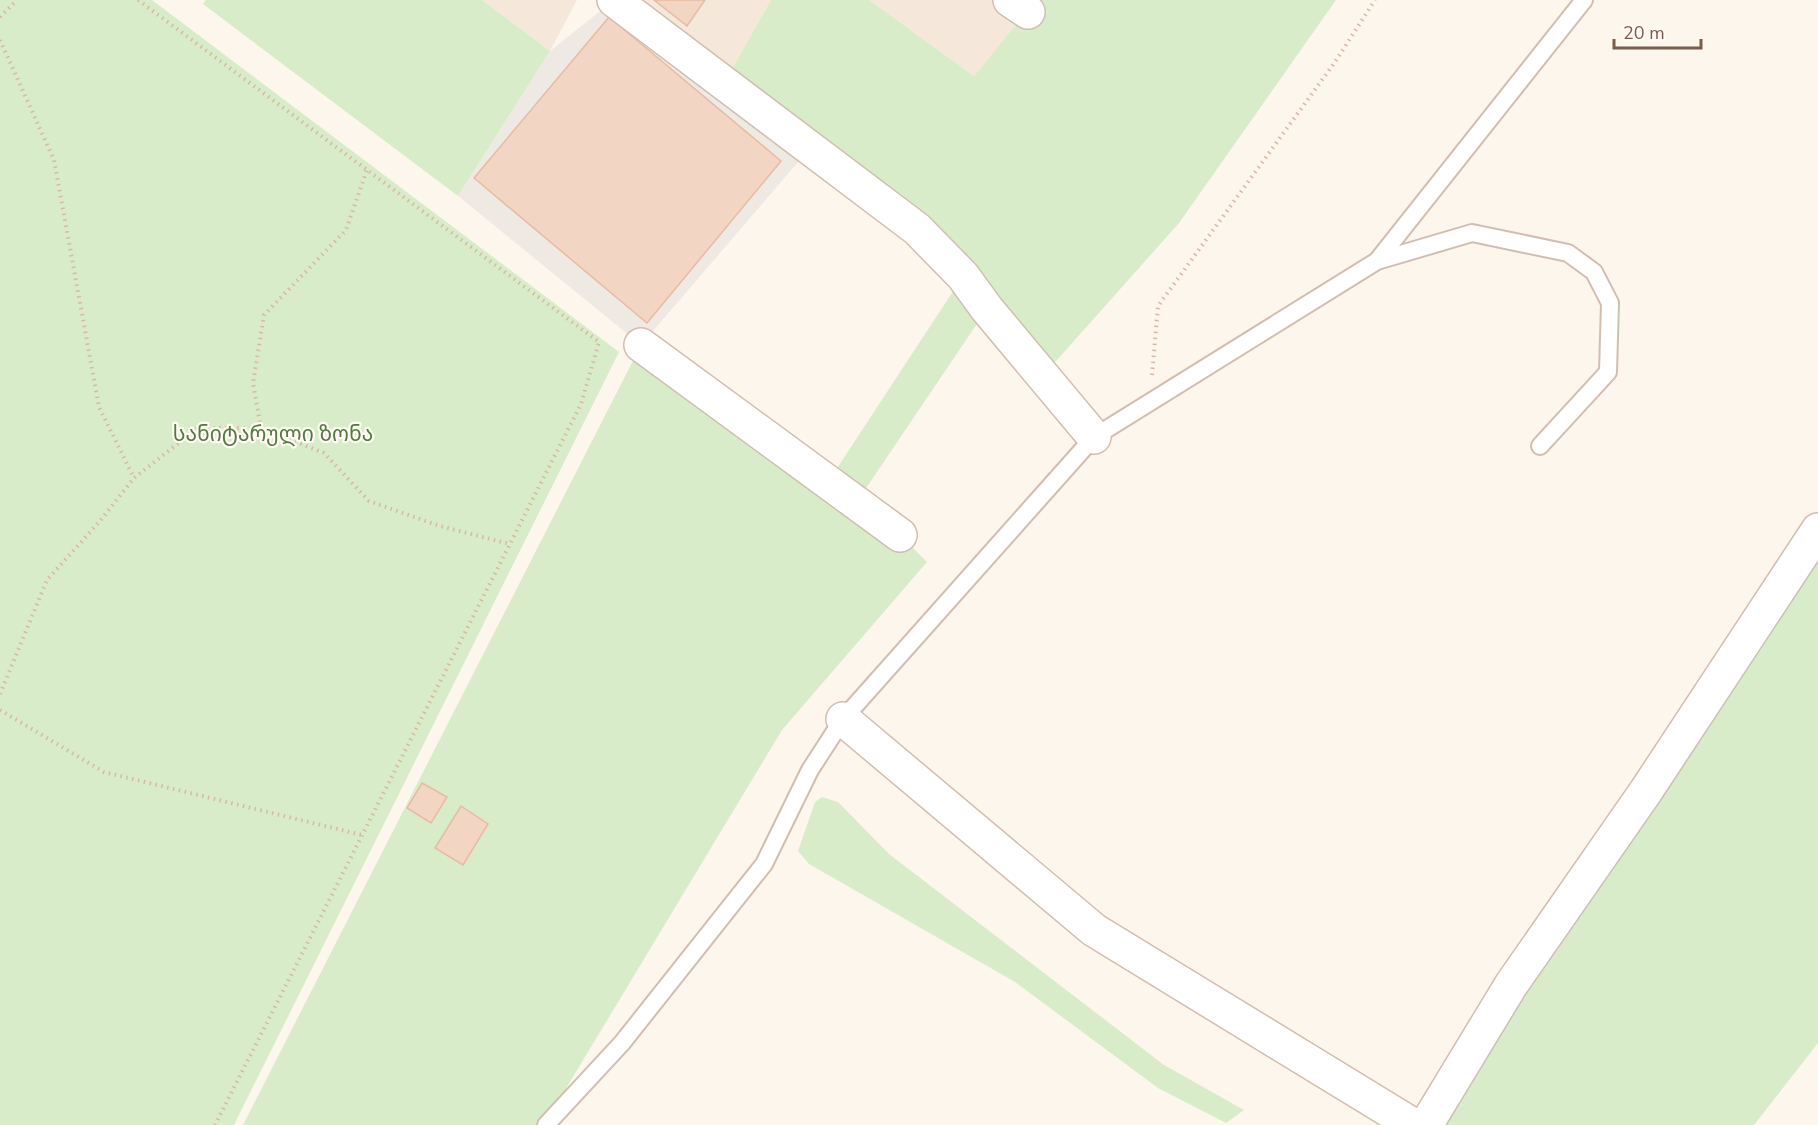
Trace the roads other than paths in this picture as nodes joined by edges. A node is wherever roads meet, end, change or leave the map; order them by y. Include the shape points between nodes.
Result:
1 (614, 0) edge
2 (1584, 0) edge
3 (1377, 261) junction
4 (641, 345) dead end
5 (1094, 437) junction
6 (1540, 446) dead end
7 (1818, 530) edge
8 (900, 535) dead end
9 (843, 719) junction
10 (546, 1125) edge
11 (1413, 1125) edge
12 (1426, 1125) edge

1 - 5 street via 917,229 963,276
2 - 3 lane
3 - 5 lane
3 - 6 lane via 1472,233 1568,253 1594,273 1610,303 1608,372
4 - 8 street
5 - 9 lane
7 - 12 street via 1646,791 1511,985
9 - 10 lane via 810,770 764,864 622,1043
9 - 11 street via 1094,930

